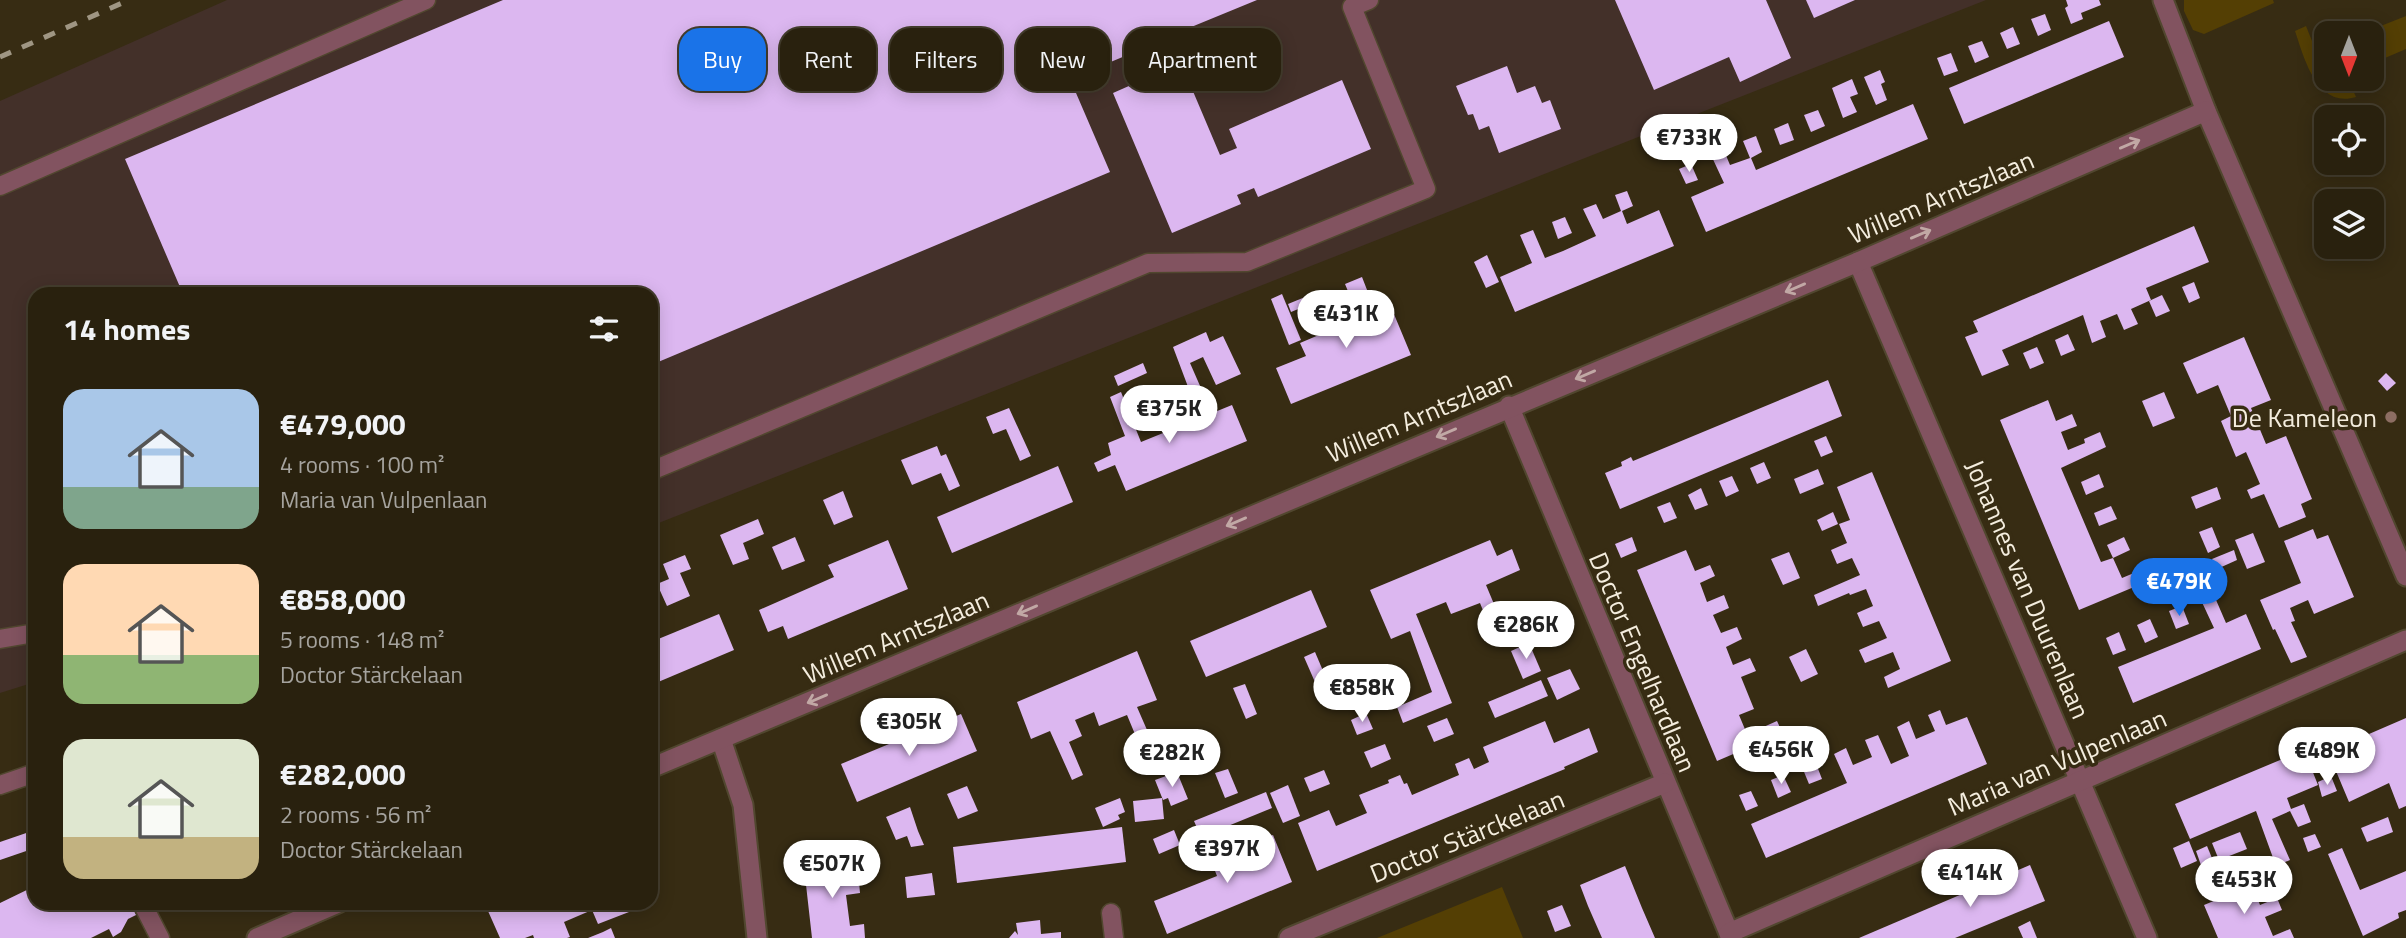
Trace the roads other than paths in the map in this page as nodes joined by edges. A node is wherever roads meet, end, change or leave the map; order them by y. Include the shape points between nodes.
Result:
1 (426, 0) edge
2 (1369, 0) edge
3 (2163, 0) edge
4 (2206, 111) junction
5 (0, 186) edge
6 (1858, 261) junction
7 (1509, 407) junction
8 (658, 468) edge
9 (2406, 576) edge
10 (28, 634) edge
11 (0, 639) edge
12 (2406, 640) edge
13 (721, 739) junction
14 (658, 765) edge
15 (28, 775) edge
16 (2081, 779) junction
17 (1665, 783) junction
18 (0, 785) edge
19 (146, 910) edge
20 (322, 910) edge
21 (1111, 913) dead end
22 (1730, 936) edge
23 (160, 938) edge
24 (257, 938) edge
25 (757, 938) edge
26 (1114, 938) edge
27 (1289, 938) edge
28 (2147, 938) edge

1 - 5 lane
2 - 8 lane via 1352,7 1426,189 1247,261 1148,263
3 - 4 street
6 -> 4 street, Willem Arntszlaan
4 - 9 street
6 -> 7 street, Willem Arntszlaan
6 - 16 street, Johannes van Duurenlaan
7 -> 13 street, Willem Arntszlaan
7 - 17 street, Doctor Engelhardlaan
10 - 11 lane
12 - 16 street, Maria van Vulpenlaan
13 - 14 street, Willem Arntszlaan
13 - 25 street via 743,805
15 - 18 lane
16 - 22 street, Maria van Vulpenlaan
16 - 28 street, Johannes van Duurenlaan
17 - 22 street, Doctor Engelhardlaan
17 - 27 street, Doctor Stärckelaan
19 - 23 lane
20 - 24 street
21 - 26 lane

